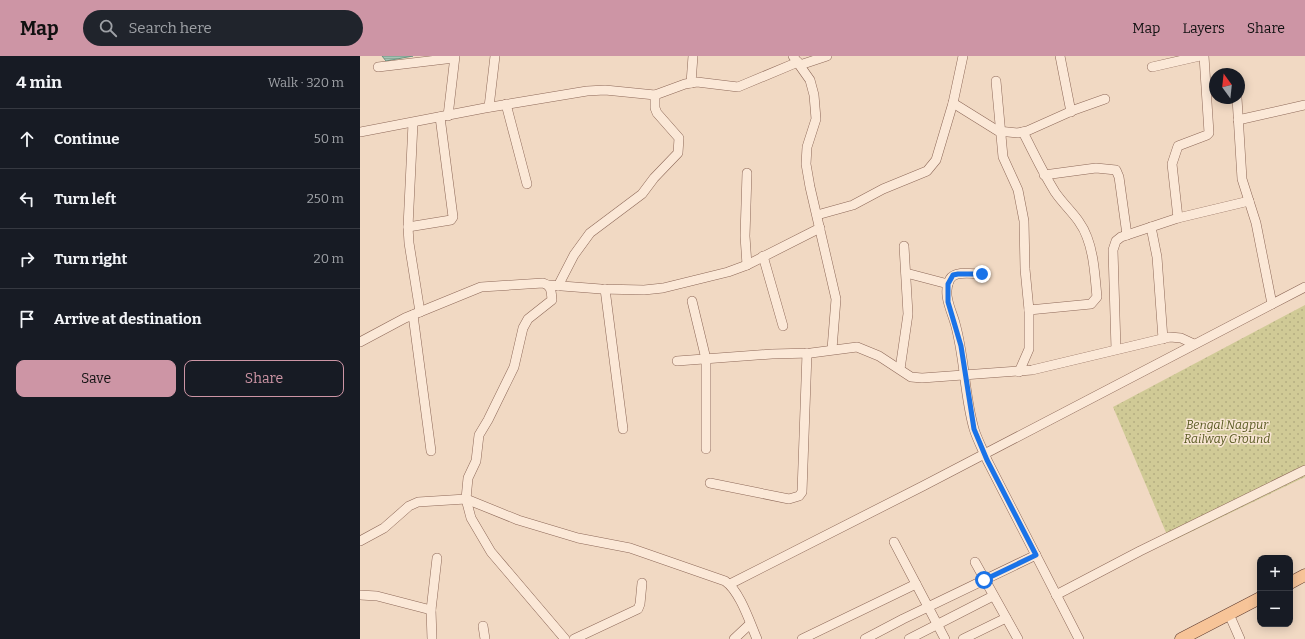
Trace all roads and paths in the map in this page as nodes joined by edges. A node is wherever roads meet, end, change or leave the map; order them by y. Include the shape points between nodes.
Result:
1 (495, 56) edge
2 (693, 56) edge
3 (827, 56) edge
4 (963, 56) edge
5 (1060, 56) edge
6 (1200, 56) edge
7 (1204, 56) edge
8 (455, 57) edge
9 (797, 61) edge
10 (378, 67) dead end
11 (1152, 67) dead end
12 (996, 81) dead end
13 (691, 83) junction
14 (655, 95) junction
15 (1105, 99) dead end
16 (954, 103) junction
17 (506, 104) junction
18 (1237, 104) edge
19 (1305, 105) edge
20 (489, 107) junction
21 (1071, 112) junction
22 (444, 116) junction
23 (1238, 120) junction
24 (413, 123) junction
25 (360, 132) edge
26 (1001, 132) junction
27 (1023, 132) junction
28 (747, 173) dead end
29 (1044, 175) junction
30 (527, 184) dead end
31 (1249, 201) junction
32 (817, 215) junction
33 (1178, 218) junction
34 (408, 227) junction
35 (1152, 227) junction
36 (820, 228) junction
37 (1127, 235) junction
38 (904, 246) dead end
39 (763, 256) junction
40 (747, 265) junction
41 (906, 274) junction
42 (982, 274) dead end
43 (948, 284) junction
44 (553, 285) junction
45 (1305, 287) edge
46 (605, 289) junction
47 (692, 301) dead end
48 (1272, 304) junction
49 (1029, 310) junction
50 (416, 314) junction
51 (783, 326) dead end
52 (1163, 339) junction
53 (360, 342) edge
54 (1194, 344) junction
55 (832, 349) junction
56 (1116, 349) junction
57 (807, 353) junction
58 (706, 359) junction
59 (677, 362) dead end
60 (900, 369) junction
61 (1019, 372) junction
62 (965, 376) junction
63 (623, 429) dead end
64 (706, 449) dead end
65 (432, 451) dead end
66 (985, 454) junction
67 (1305, 470) edge
68 (710, 483) dead end
69 (466, 499) junction
70 (360, 541) edge
71 (894, 542) dead end
72 (1036, 555) junction
73 (437, 558) dead end
74 (975, 562) dead end
75 (1305, 575) edge
76 (984, 580) junction
77 (1293, 581) edge
78 (642, 583) dead end
79 (730, 584) junction
80 (916, 584) junction
81 (360, 595) edge
82 (1056, 595) junction
83 (993, 596) junction
84 (1257, 600) edge
85 (928, 607) junction
86 (431, 610) junction
87 (1229, 614) junction
88 (1006, 618) junction
89 (750, 624) junction
90 (937, 625) junction
91 (483, 626) dead end
92 (870, 638) edge
93 (432, 639) edge
94 (485, 639) edge
95 (565, 639) edge
96 (574, 639) edge
97 (734, 639) edge
98 (757, 639) edge
99 (802, 639) edge
100 (909, 639) edge
101 (945, 639) edge
102 (963, 639) edge
103 (1018, 639) edge
104 (1079, 639) edge
105 (1181, 639) edge
106 (1240, 639) edge

1 - 20 street
2 - 13 street
3 - 9 street
4 - 16 street
5 - 21 street
6 - 11 street
7 - 33 street via 1209,133 1178,146 1173,158
8 - 10 street
8 - 22 street
9 - 13 street via 738,87
9 - 32 street via 812,85 816,110 806,158
12 - 26 street
13 - 14 street
14 - 17 street via 595,90
14 - 44 street via 654,108 679,138 678,153 642,194 590,233
15 - 21 street
16 - 26 street
16 - 32 street via 936,160 927,171 883,189 853,205
17 - 20 street
17 - 30 street
18 - 23 street
19 - 23 street
20 - 22 street
21 - 27 street
22 - 24 street
22 - 34 street via 453,217 451,220
23 - 31 street via 1242,179
24 - 25 street
24 - 34 street
26 - 27 street
26 - 49 street via 1003,157 1018,190 1024,221
27 - 29 street
28 - 40 street
29 - 37 street via 1096,168 1116,170
29 - 49 street via 1087,236 1097,297 1091,304
31 - 33 street
31 - 48 street via 1256,223
32 - 36 street
33 - 35 street
34 - 50 street
35 - 37 street
35 - 52 street via 1157,257
36 - 39 street
36 - 55 street via 836,299
37 - 56 street via 1116,241 1113,250
38 - 41 street
39 - 40 street
39 - 51 street
40 - 46 street via 663,288
41 - 43 street
41 - 60 street via 908,314
42 - 43 street via 958,274 950,278
43 - 62 street via 948,302 961,346
44 - 46 street
44 - 50 street via 542,283 481,287
44 - 69 street via 552,300 528,319 522,328 514,367 479,435 476,461 468,478
45 - 48 street
46 - 63 street
47 - 58 street
48 - 54 street
49 - 61 street via 1029,349
50 - 53 street
50 - 65 street
52 - 54 street via 1176,337
52 - 56 street
54 - 66 street
55 - 57 street
55 - 60 street via 866,349
56 - 61 street
57 - 58 street
57 - 68 street via 802,492 799,496 789,499
58 - 59 street
58 - 64 street
60 - 62 street via 914,378
61 - 62 street
62 - 66 street via 974,429
66 - 72 street
66 - 79 street
67 - 82 street
69 - 70 street via 418,502 409,506 384,528
69 - 79 street via 518,520 578,538 630,548
69 - 95 street via 471,518 491,552
71 - 80 street
72 - 76 street
72 - 82 street
73 - 86 street
74 - 76 street
75 - 77 main road
76 - 83 street
76 - 85 street
78 - 96 street via 638,609
79 - 89 street
80 - 85 street
80 - 99 street
81 - 86 street via 376,596
82 - 104 street
83 - 88 street
83 - 90 street
84 - 87 main road
85 - 90 street
85 - 92 street
86 - 93 street
87 - 105 main road
87 - 106 street
88 - 102 street
88 - 103 street
89 - 97 street
89 - 98 street
90 - 100 street
90 - 101 street
91 - 94 street

